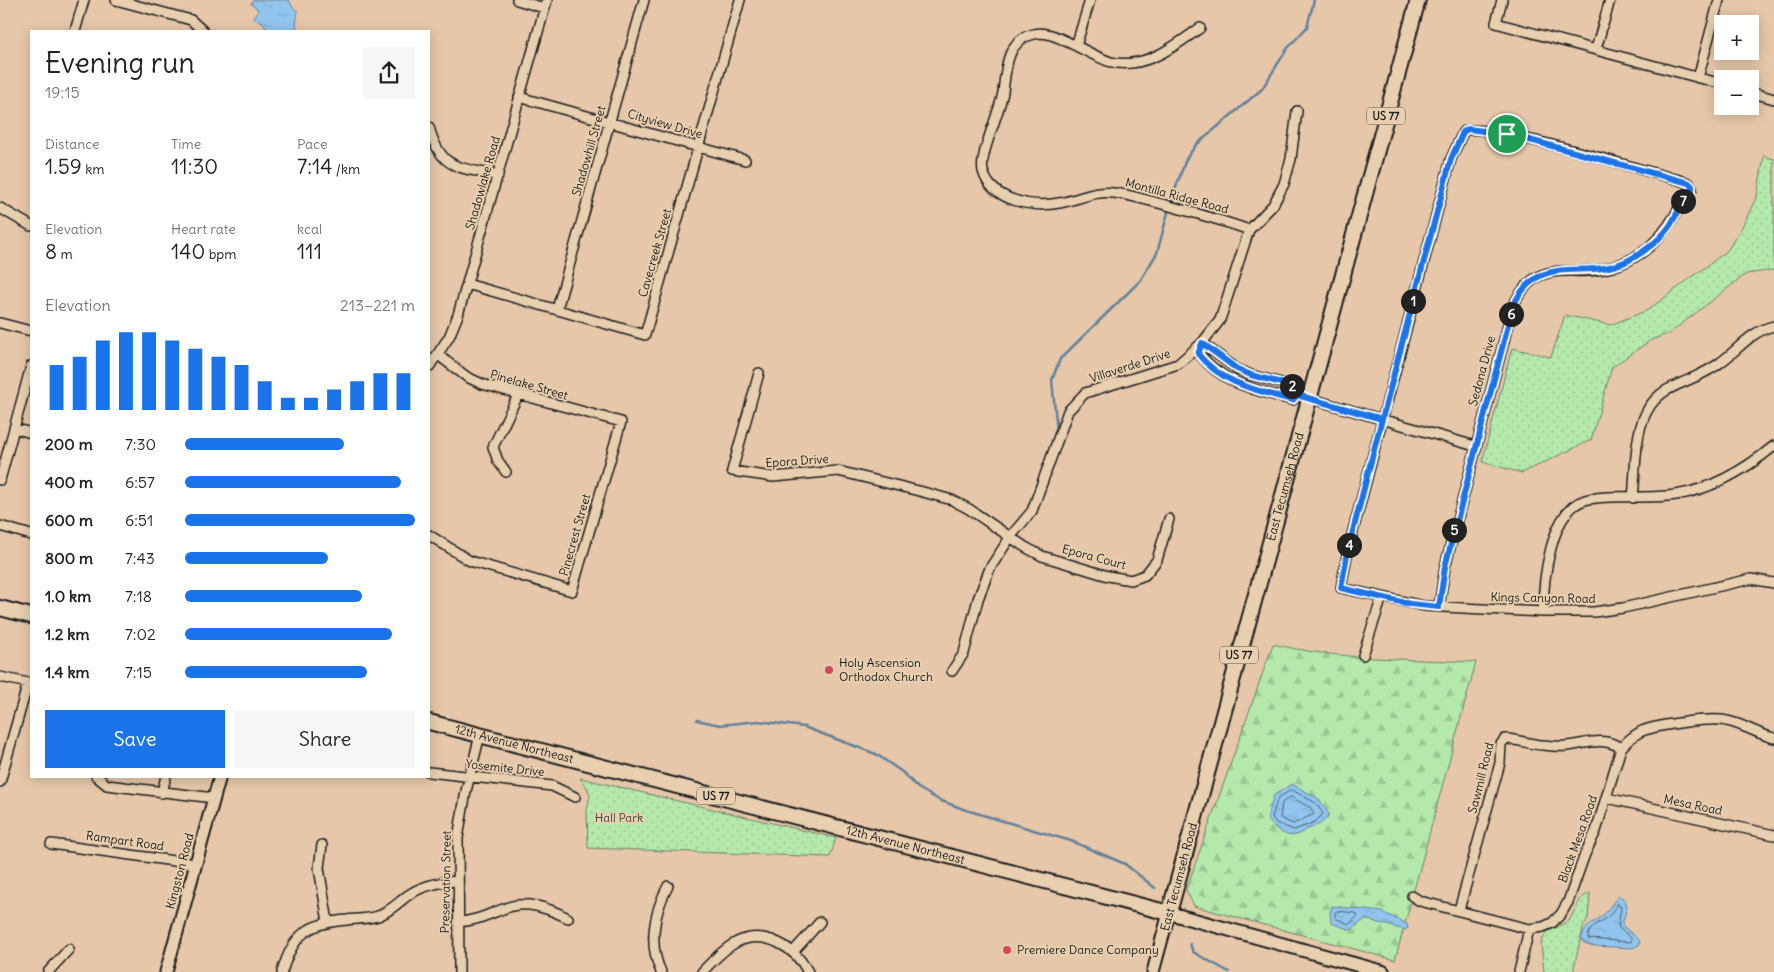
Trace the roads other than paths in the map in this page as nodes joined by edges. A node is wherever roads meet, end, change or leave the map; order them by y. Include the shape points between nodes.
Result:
1 (84, 0) edge
2 (116, 0) edge
3 (517, 0) edge
4 (644, 0) edge
5 (740, 0) edge
6 (1090, 0) edge
7 (1418, 0) edge
8 (1502, 0) edge
9 (1610, 0) edge
10 (1719, 0) edge
11 (546, 4) edge
12 (1200, 28) dead end
13 (75, 30) edge
14 (201, 30) edge
15 (1076, 46) junction
16 (1596, 49) junction
17 (1698, 78) junction
18 (1714, 82) edge
19 (1759, 95) edge
20 (519, 97) junction
21 (1774, 99) edge
22 (1297, 111) dead end
23 (610, 122) junction
24 (430, 131) edge
25 (698, 147) junction
26 (745, 160) dead end
27 (498, 176) junction
28 (0, 208) edge
29 (30, 225) edge
30 (1249, 230) junction
31 (467, 284) junction
32 (556, 309) junction
33 (0, 323) edge
34 (1774, 326) edge
35 (30, 331) edge
36 (1202, 343) junction
37 (438, 355) junction
38 (430, 366) edge
39 (30, 370) edge
40 (760, 373) dead end
41 (518, 395) junction
42 (1303, 397) junction
43 (1382, 419) junction
44 (621, 422) joint
45 (14, 428) junction
46 (30, 432) edge
47 (1475, 446) junction
48 (1774, 446) edge
49 (506, 472) dead end
50 (0, 480) edge
51 (1633, 498) junction
52 (1169, 519) dead end
53 (0, 526) edge
54 (30, 535) edge
55 (430, 536) edge
56 (1011, 536) junction
57 (1774, 582) edge
58 (1382, 597) junction
59 (1439, 607) junction
60 (0, 608) edge
61 (1543, 612) junction
62 (30, 616) edge
63 (1363, 655) dead end
64 (952, 671) dead end
65 (0, 677) edge
66 (430, 722) edge
67 (480, 735) junction
68 (1774, 738) edge
69 (1620, 748) junction
70 (430, 772) edge
71 (469, 777) junction
72 (98, 778) edge
73 (166, 778) edge
74 (219, 778) edge
75 (0, 782) edge
76 (162, 793) junction
77 (575, 797) dead end
78 (214, 798) junction
79 (1607, 798) junction
80 (1774, 835) edge
81 (51, 844) dead end
82 (322, 845) dead end
83 (196, 864) junction
84 (457, 881) junction
85 (668, 886) dead end
86 (1412, 896) dead end
87 (1460, 910) junction
88 (1169, 913) junction
89 (568, 918) dead end
90 (328, 922) junction
91 (458, 922) junction
92 (820, 922) dead end
93 (1529, 929) junction
94 (69, 949) dead end
95 (793, 952) junction
96 (48, 972) edge
97 (166, 972) edge
98 (282, 972) edge
99 (459, 972) edge
100 (661, 972) edge
101 (702, 972) edge
102 (808, 972) edge
103 (1153, 972) edge
104 (1383, 972) edge
105 (1519, 972) edge

1 - 13 street
2 - 14 street via 191,20
3 - 11 street
4 - 23 street, Shadowhill Street
5 - 25 street, Cavecreek Street
6 - 15 street
7 - 42 main road, East Tecumseh Road / US 77
8 - 16 street via 1496,23
9 - 16 street
10 - 17 street
11 - 20 street, Shadowlake Road
12 - 15 street, Montilla Ridge Road via 1172,47 1137,63 1110,62
15 - 30 street, Montilla Ridge Road via 1047,34 1034,34 1013,47 1006,60 998,116 984,151 982,170 987,183 997,194 1016,200 1058,203 1094,193 1114,192
16 - 17 street
17 - 18 street
19 - 21 street
20 - 23 street, Cityview Drive
20 - 27 street, Shadowlake Road
22 - 30 street, Villaverde Drive via 1291,160 1284,184 1273,205
23 - 25 street, Cityview Drive
23 - 32 street, Shadowhill Street
24 - 27 street via 434,145 444,159
25 - 26 street, Cityview Drive
25 - 32 street, Cavecreek Street via 645,335
27 - 31 street, Shadowlake Road
28 - 29 street
30 - 36 street, Villaverde Drive via 1220,320
31 - 32 street, Cavecreek Street
31 - 37 street, Shadowlake Road via 454,326
33 - 35 street
34 - 51 street via 1754,334 1705,373 1669,389 1655,400 1641,424
36 - 42 street via 1237,369 1296,387
36 - 42 street via 1198,354 1231,381 1288,399
36 - 56 street, Villaverde Drive via 1178,364 1086,393 1068,410 1032,511
37 - 38 street, Shadowlake Road
37 - 41 street, Pinelake Street via 473,381
39 - 45 street
40 - 56 street, Epora Drive via 732,471 773,476 847,472 952,500
41 - 44 street, Pinelake Street
41 - 49 street via 493,447
42 - 43 street
42 - 88 main road, East Tecumseh Road / US 77
43 - 47 street
43 - 47 street, Sedona Drive via 1451,159 1465,130 1502,132 1689,183 1692,192 1683,200 1671,224 1660,237 1630,260 1592,271 1552,271 1528,284 1519,295 1513,306
43 - 58 street, Kings Canyon Road via 1341,588
44 - 55 street, Pinecrest Street via 572,591 470,561
45 - 46 street
45 - 50 street
47 - 59 street, Sedona Drive via 1445,567
48 - 51 street via 1744,469 1696,490
51 - 61 street via 1584,500 1563,517 1554,537 1543,593
52 - 56 street, Epora Court via 1157,560 1145,575 1131,580 1042,556
53 - 54 street
56 - 64 street, Villaverde Drive via 990,568 964,653
57 - 61 street, Kings Canyon Road via 1751,579 1594,612
58 - 59 street, Kings Canyon Road
58 - 63 street
59 - 61 street, Kings Canyon Road
60 - 62 main road
65 - 75 street via 28,683
66 - 67 main road, 12th Avenue Northeast / US 77
67 - 71 street, Preservation Street
67 - 88 main road, 12th Avenue Northeast / US 77
68 - 69 street via 1726,720 1712,719 1642,731
69 - 79 street, Black Mesa Road
69 - 87 street, Sawmill Road via 1597,741 1565,747 1505,739 1501,744 1500,763
70 - 71 street, Yosemite Drive
71 - 77 street, Yosemite Drive via 552,786
71 - 84 street, Preservation Street via 460,820
72 - 76 street via 107,785
73 - 76 street
74 - 78 street, Kingston Road
76 - 78 street
78 - 83 street, Kingston Road
79 - 80 street, Mesa Road
79 - 93 street, Black Mesa Road via 1562,914 1543,927
81 - 83 street, Rampart Road
82 - 90 street via 319,868
83 - 97 street, Kingston Road
84 - 90 street via 439,882 419,889 379,916
84 - 91 street, Preservation Street
85 - 100 street via 657,906 654,945
86 - 87 street via 1420,901
87 - 93 street
88 - 103 street, East Tecumseh Road
88 - 104 main road, 12th Avenue Northeast
89 - 91 street via 546,908 515,905 476,921
90 - 98 street via 310,928 296,939 290,946
91 - 99 street, Preservation Street
92 - 95 street
93 - 105 street
94 - 96 street
95 - 101 street via 772,940 752,938 730,946
95 - 102 street

